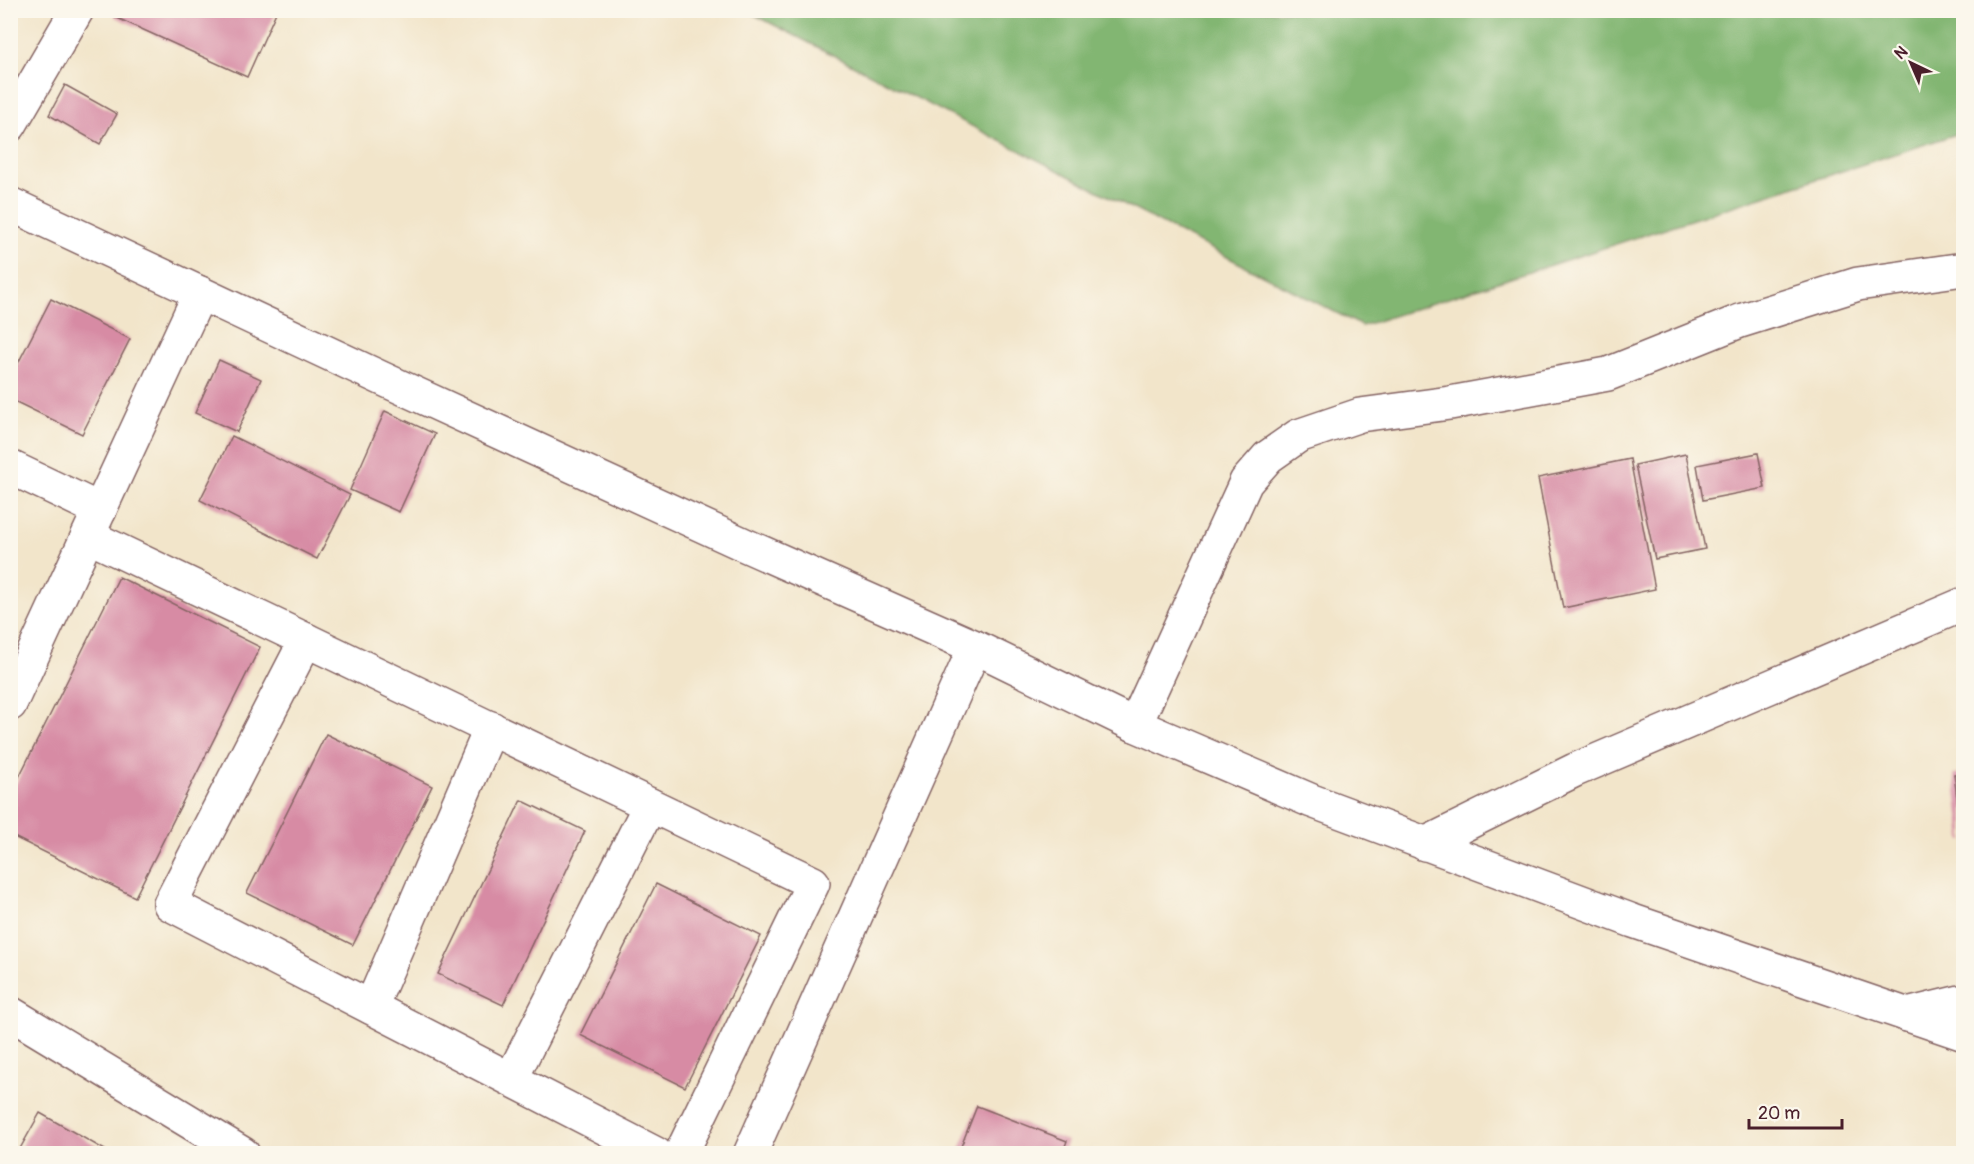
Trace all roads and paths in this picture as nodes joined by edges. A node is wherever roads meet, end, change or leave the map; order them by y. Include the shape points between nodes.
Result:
1 (77, 10) edge
2 (10, 125) edge
3 (10, 204) edge
4 (1964, 269) edge
5 (200, 292) junction
6 (10, 467) edge
7 (94, 523) junction
8 (1964, 604) edge
9 (306, 640) junction
10 (975, 647) junction
11 (10, 704) edge
12 (1136, 725) junction
13 (490, 728) junction
14 (650, 805) junction
15 (1425, 844) junction
16 (1964, 1001) edge
17 (371, 1007) junction
18 (10, 1013) edge
19 (1907, 1015) junction
20 (1964, 1034) edge
21 (511, 1079) junction
22 (243, 1154) edge
23 (656, 1154) edge
24 (681, 1154) edge
25 (750, 1154) edge

1 - 2 street
3 - 5 street
4 - 12 street via 1858,284 1740,321 1608,374 1450,404 1360,415 1298,436 1268,456 1246,482
5 - 7 street
5 - 10 street via 747,546
6 - 7 street
7 - 9 street
7 - 11 street
8 - 15 street via 1575,770
9 - 13 street
9 - 17 street via 170,904
10 - 12 street
10 - 25 street
12 - 15 street via 1312,801
13 - 14 street
13 - 17 street
14 - 21 street
14 - 24 street via 813,883
15 - 19 street via 1633,921
16 - 19 street
17 - 21 street
18 - 22 street
19 - 20 street
21 - 23 street

